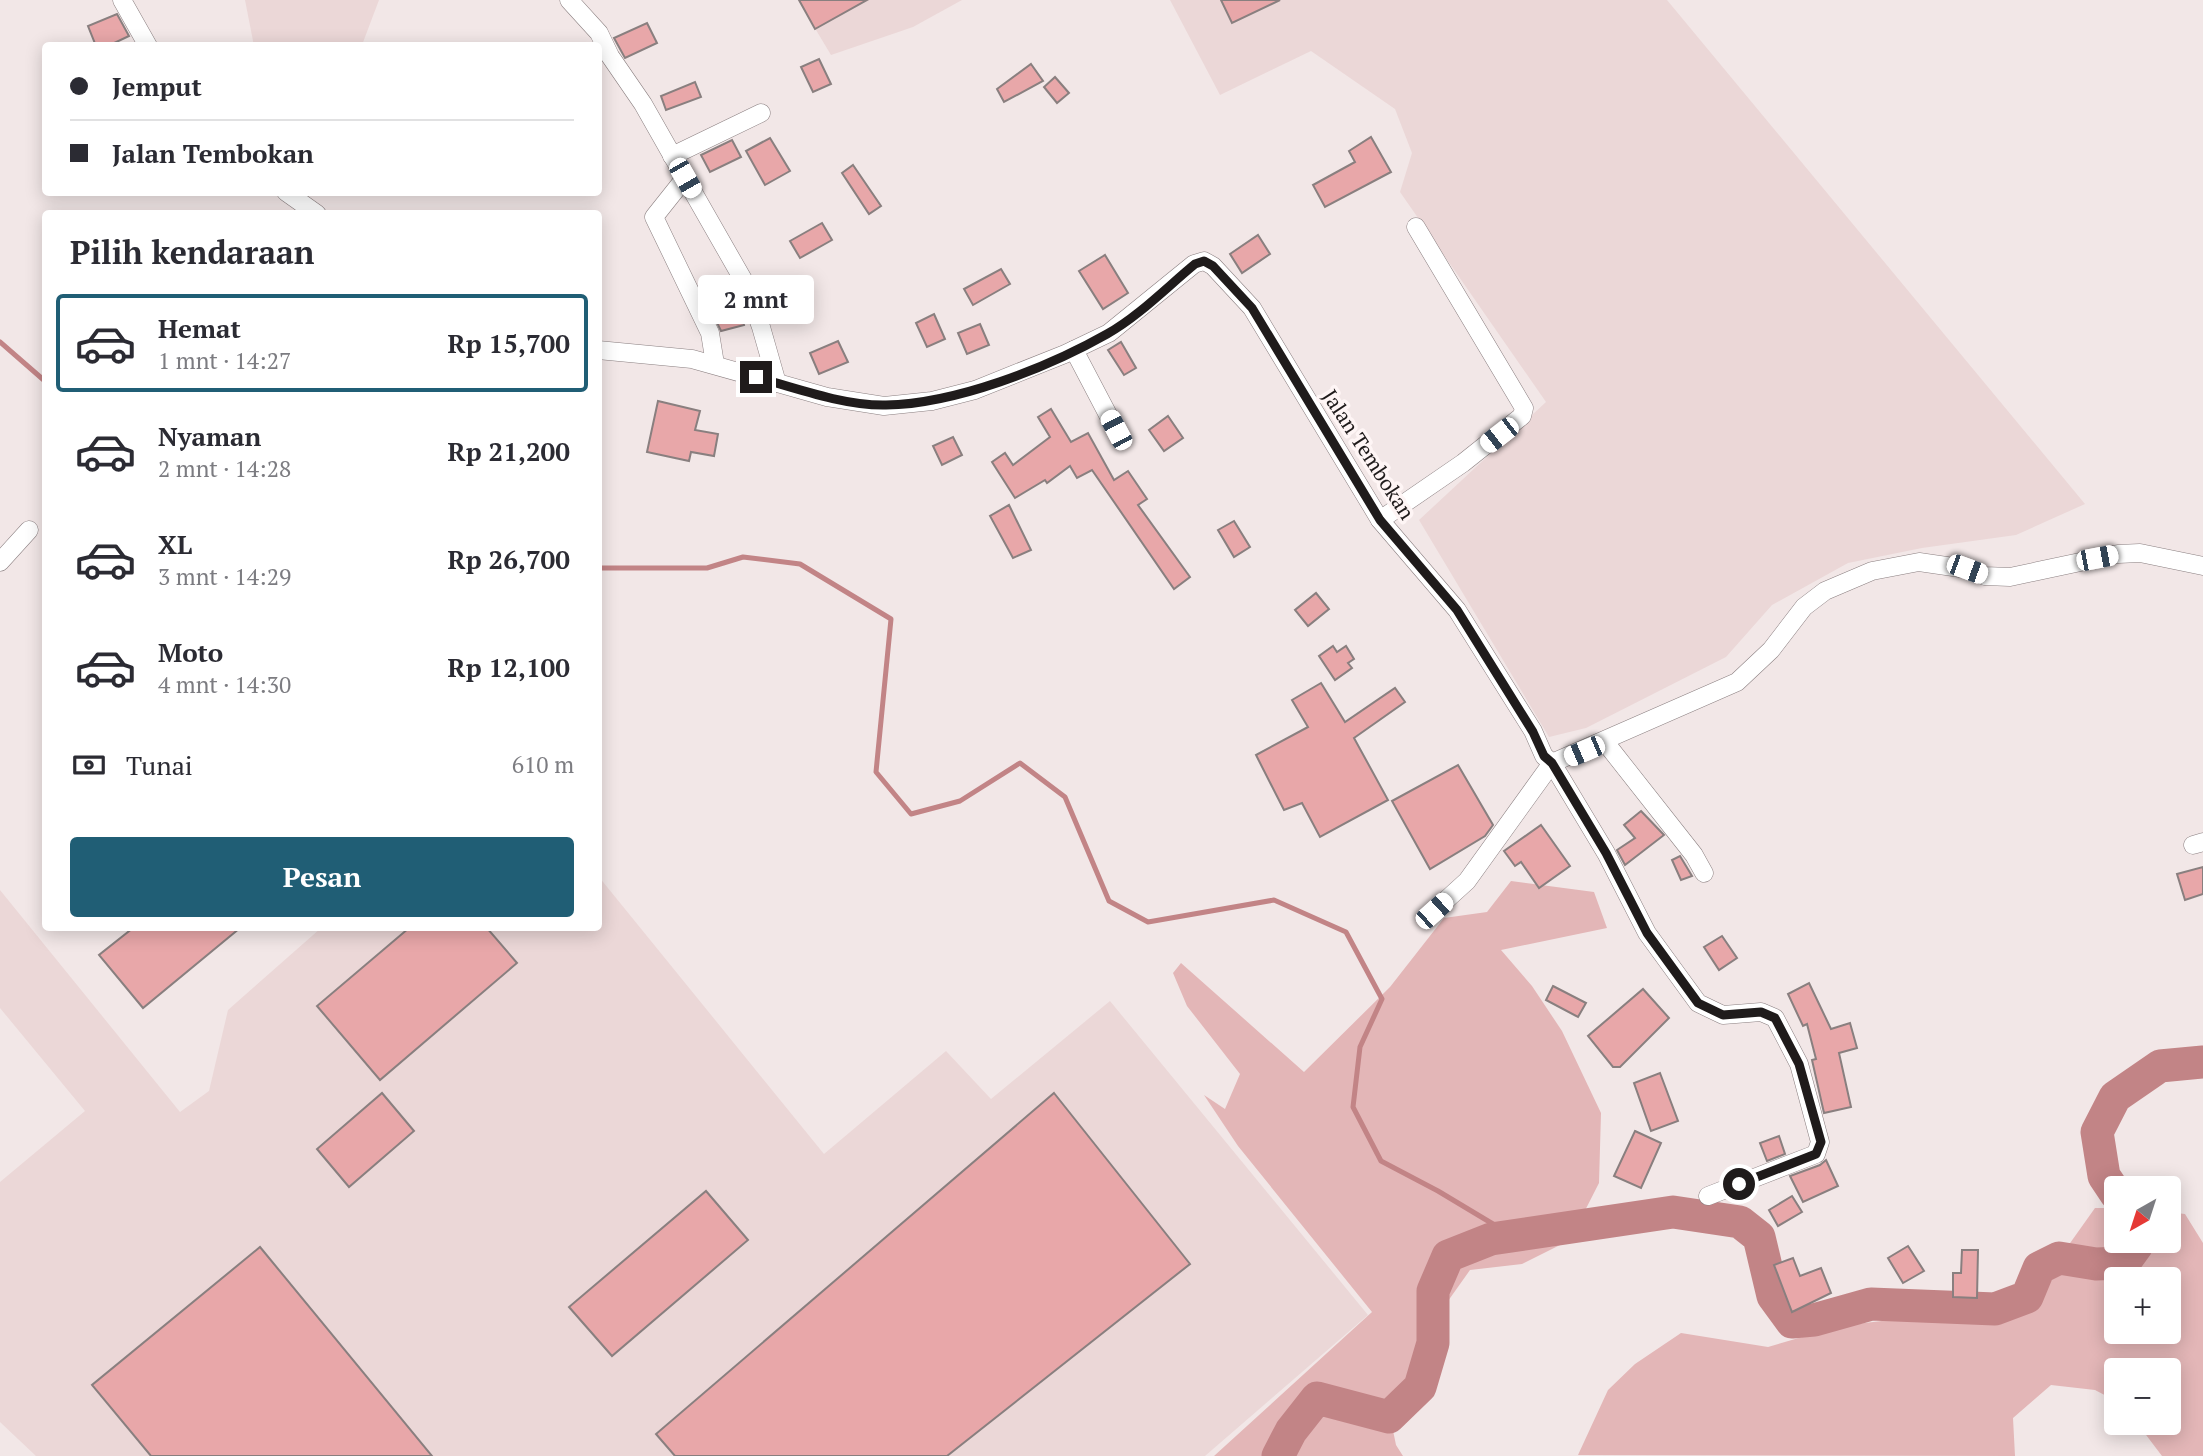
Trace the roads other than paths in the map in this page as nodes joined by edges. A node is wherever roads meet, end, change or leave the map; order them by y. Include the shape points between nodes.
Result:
1 (122, 0) edge
2 (569, 0) edge
3 (146, 42) edge
4 (761, 113) dead end
5 (673, 156) junction
6 (685, 178) junction
7 (292, 196) edge
8 (311, 210) edge
9 (1416, 227) dead end
10 (602, 350) edge
11 (1074, 350) junction
12 (714, 354) junction
13 (777, 383) junction
14 (1116, 430) dead end
15 (1380, 520) junction
16 (29, 530) dead end
17 (0, 562) edge
18 (2203, 566) edge
19 (1605, 742) junction
20 (1552, 763) junction
21 (1704, 873) dead end
22 (1434, 911) dead end
23 (1708, 1196) dead end

1 - 3 street
2 - 5 street via 599,33
4 - 5 street
5 - 6 street
6 - 12 street via 656,213 655,223
6 - 13 street via 745,283
7 - 8 street
9 - 15 street via 1524,408 1522,416 1463,463
10 - 12 street, Jalan Tembokan
11 - 13 street, Jalan Tembokan via 975,390 932,401 884,405
11 - 14 street
11 - 15 street, Jalan Tembokan via 1109,333 1204,261 1252,308
12 - 13 street, Jalan Tembokan
15 - 20 street, Jalan Tembokan via 1457,610
16 - 17 street
18 - 19 street via 2129,553 2031,574 1986,576 1919,562 1885,568 1848,579 1804,607 1772,650 1737,682
19 - 20 street
19 - 21 street
20 - 22 street via 1467,881
20 - 23 street, Jalan Tembokan via 1647,933 1698,1003 1723,1015 1769,1014 1799,1064 1821,1142 1816,1154

